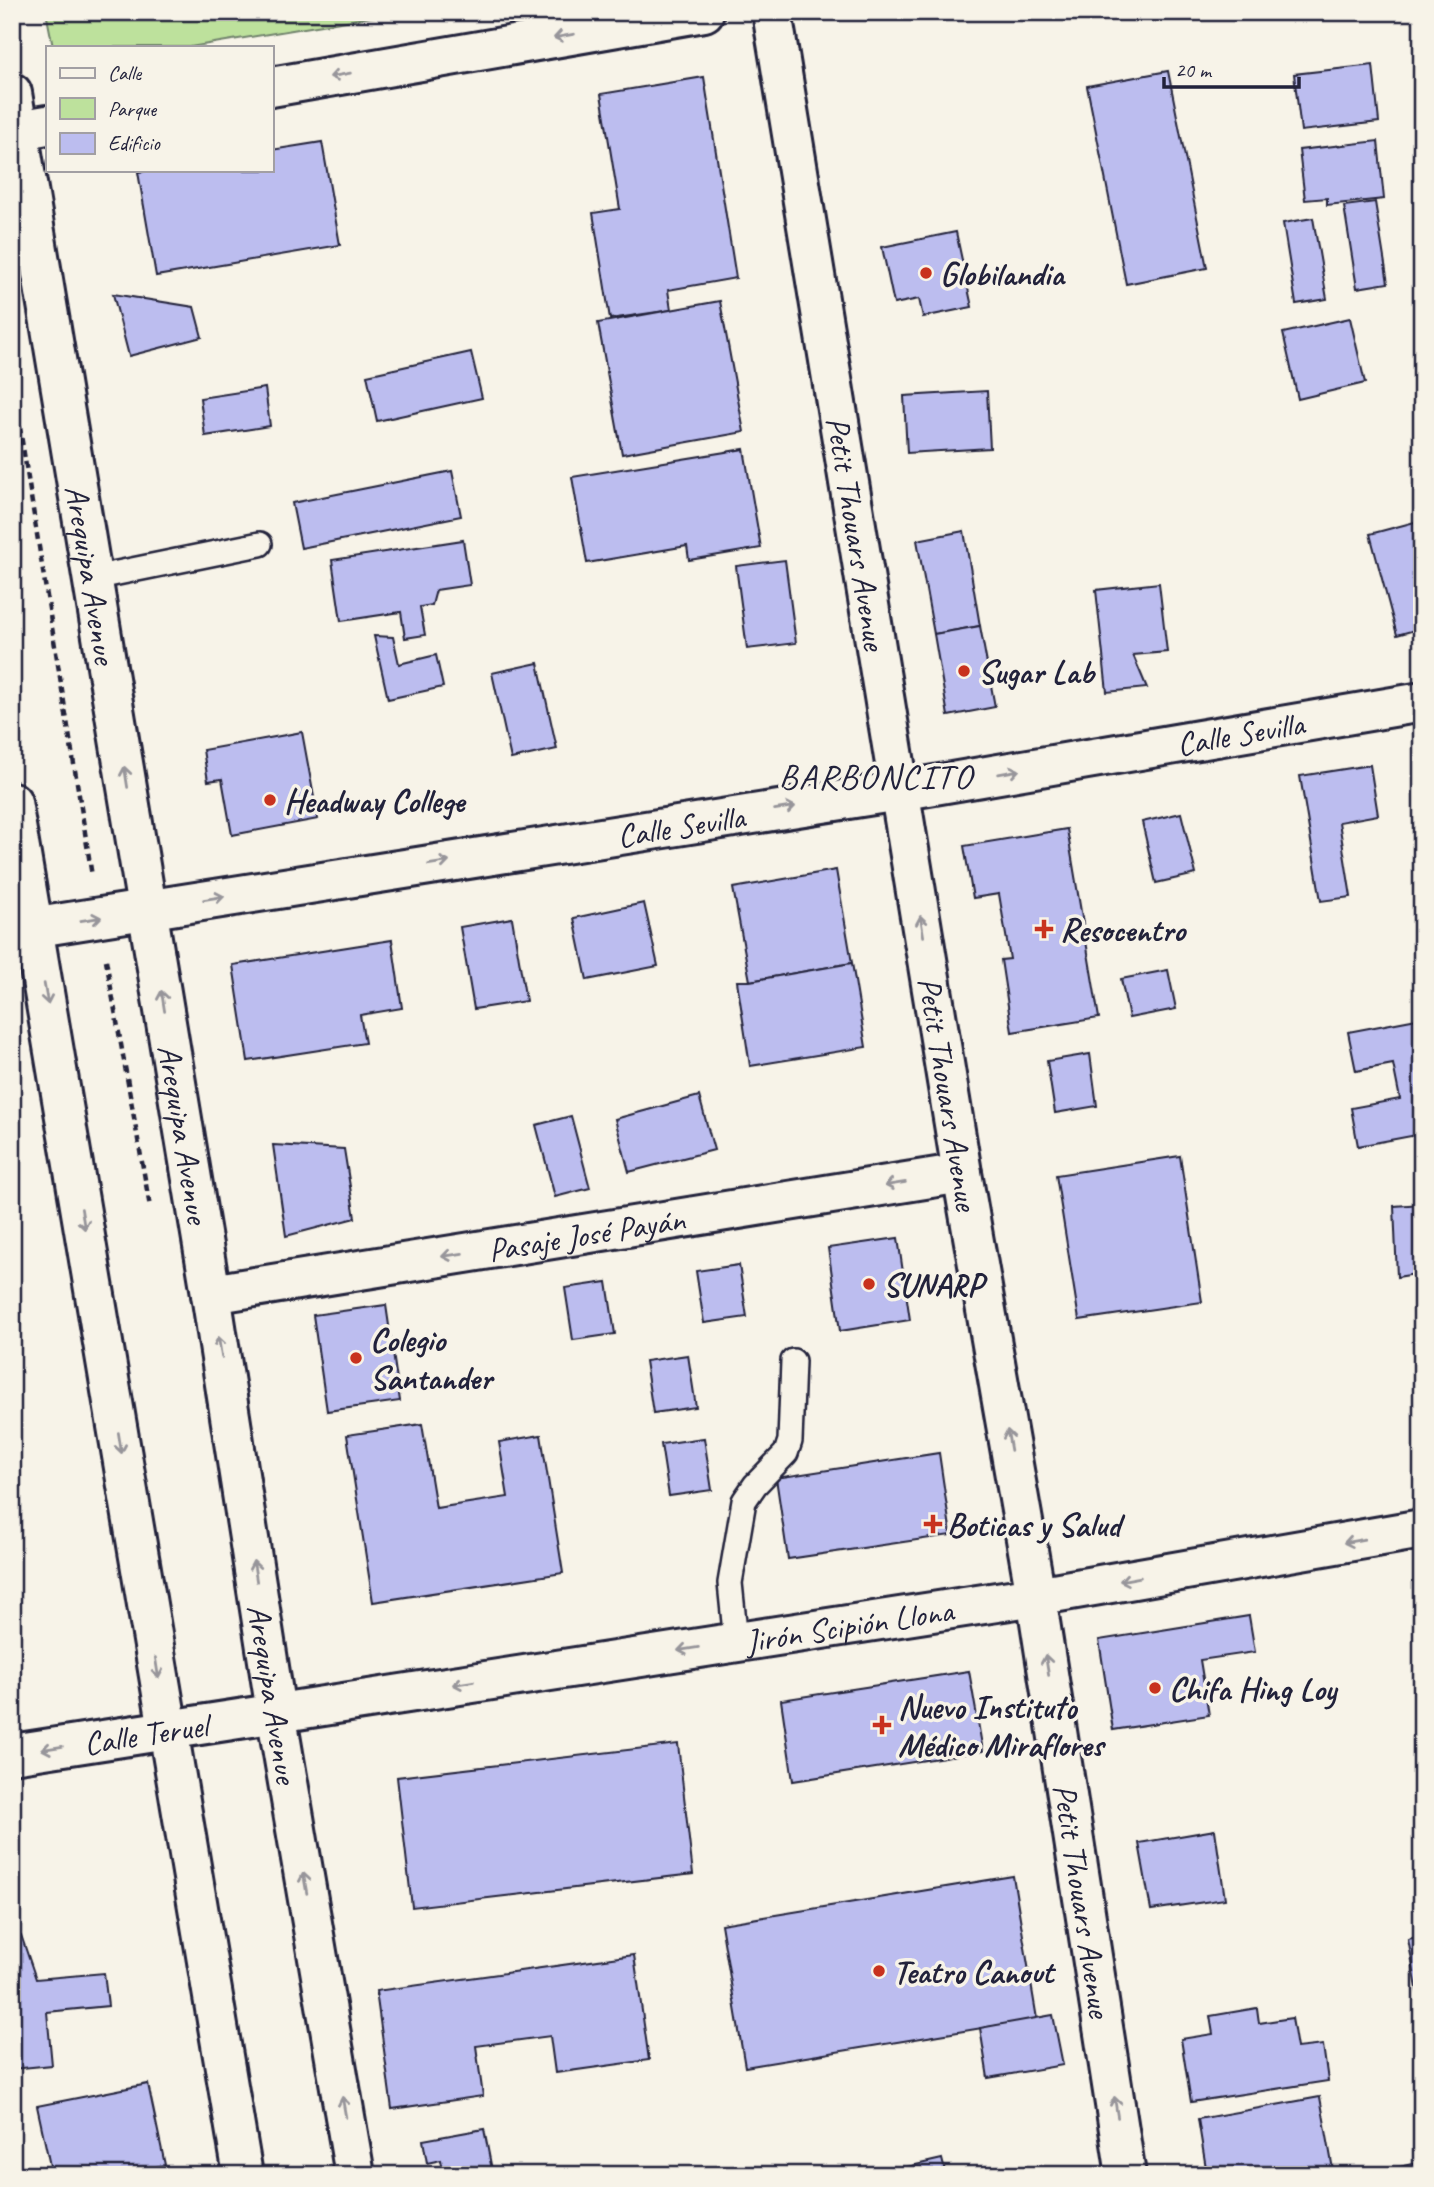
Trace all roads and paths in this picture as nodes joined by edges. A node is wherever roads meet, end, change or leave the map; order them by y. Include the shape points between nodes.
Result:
1 (704, 12) edge
2 (772, 12) edge
3 (273, 87) edge
4 (12, 93) edge
5 (33, 128) edge
6 (260, 544) dead end
7 (93, 578) junction
8 (1422, 702) edge
9 (899, 790) junction
10 (12, 802) edge
11 (147, 908) junction
12 (23, 929) edge
13 (962, 1173) junction
14 (211, 1294) junction
15 (793, 1361) dead end
16 (1422, 1529) edge
17 (1036, 1596) junction
18 (736, 1642) junction
19 (276, 1712) junction
20 (167, 1730) junction
21 (12, 1754) edge
22 (243, 2175) edge
23 (355, 2175) edge
24 (1126, 2175) edge

1 -> 3 main road
2 - 9 main road, Petit Thouars Avenue
4 - 5 main road, Arequipa Avenue
5 - 7 main road, Arequipa Avenue
6 - 7 lane
11 -> 7 main road, Arequipa Avenue
9 -> 8 main road, Calle Sevilla
11 -> 9 main road, Calle Sevilla
13 -> 9 main road, Petit Thouars Avenue
10 - 12 main road
12 -> 11 main road, Calle Sevilla
14 -> 11 main road, Arequipa Avenue
12 -> 20 main road
13 -> 14 main road, Pasaje José Payán
17 -> 13 main road, Petit Thouars Avenue
19 -> 14 main road, Arequipa Avenue
15 - 18 lane via 790,1441 786,1452 744,1501 730,1583
16 -> 17 main road, Jirón Scipión Llona
17 - 18 main road, Jirón Scipión Llona
24 -> 17 main road, Petit Thouars Avenue
18 -> 19 main road, Jirón Scipión Llona
19 - 20 main road, Calle Teruel
23 -> 19 main road, Arequipa Avenue
20 -> 21 main road, Calle Teruel
20 - 22 main road

